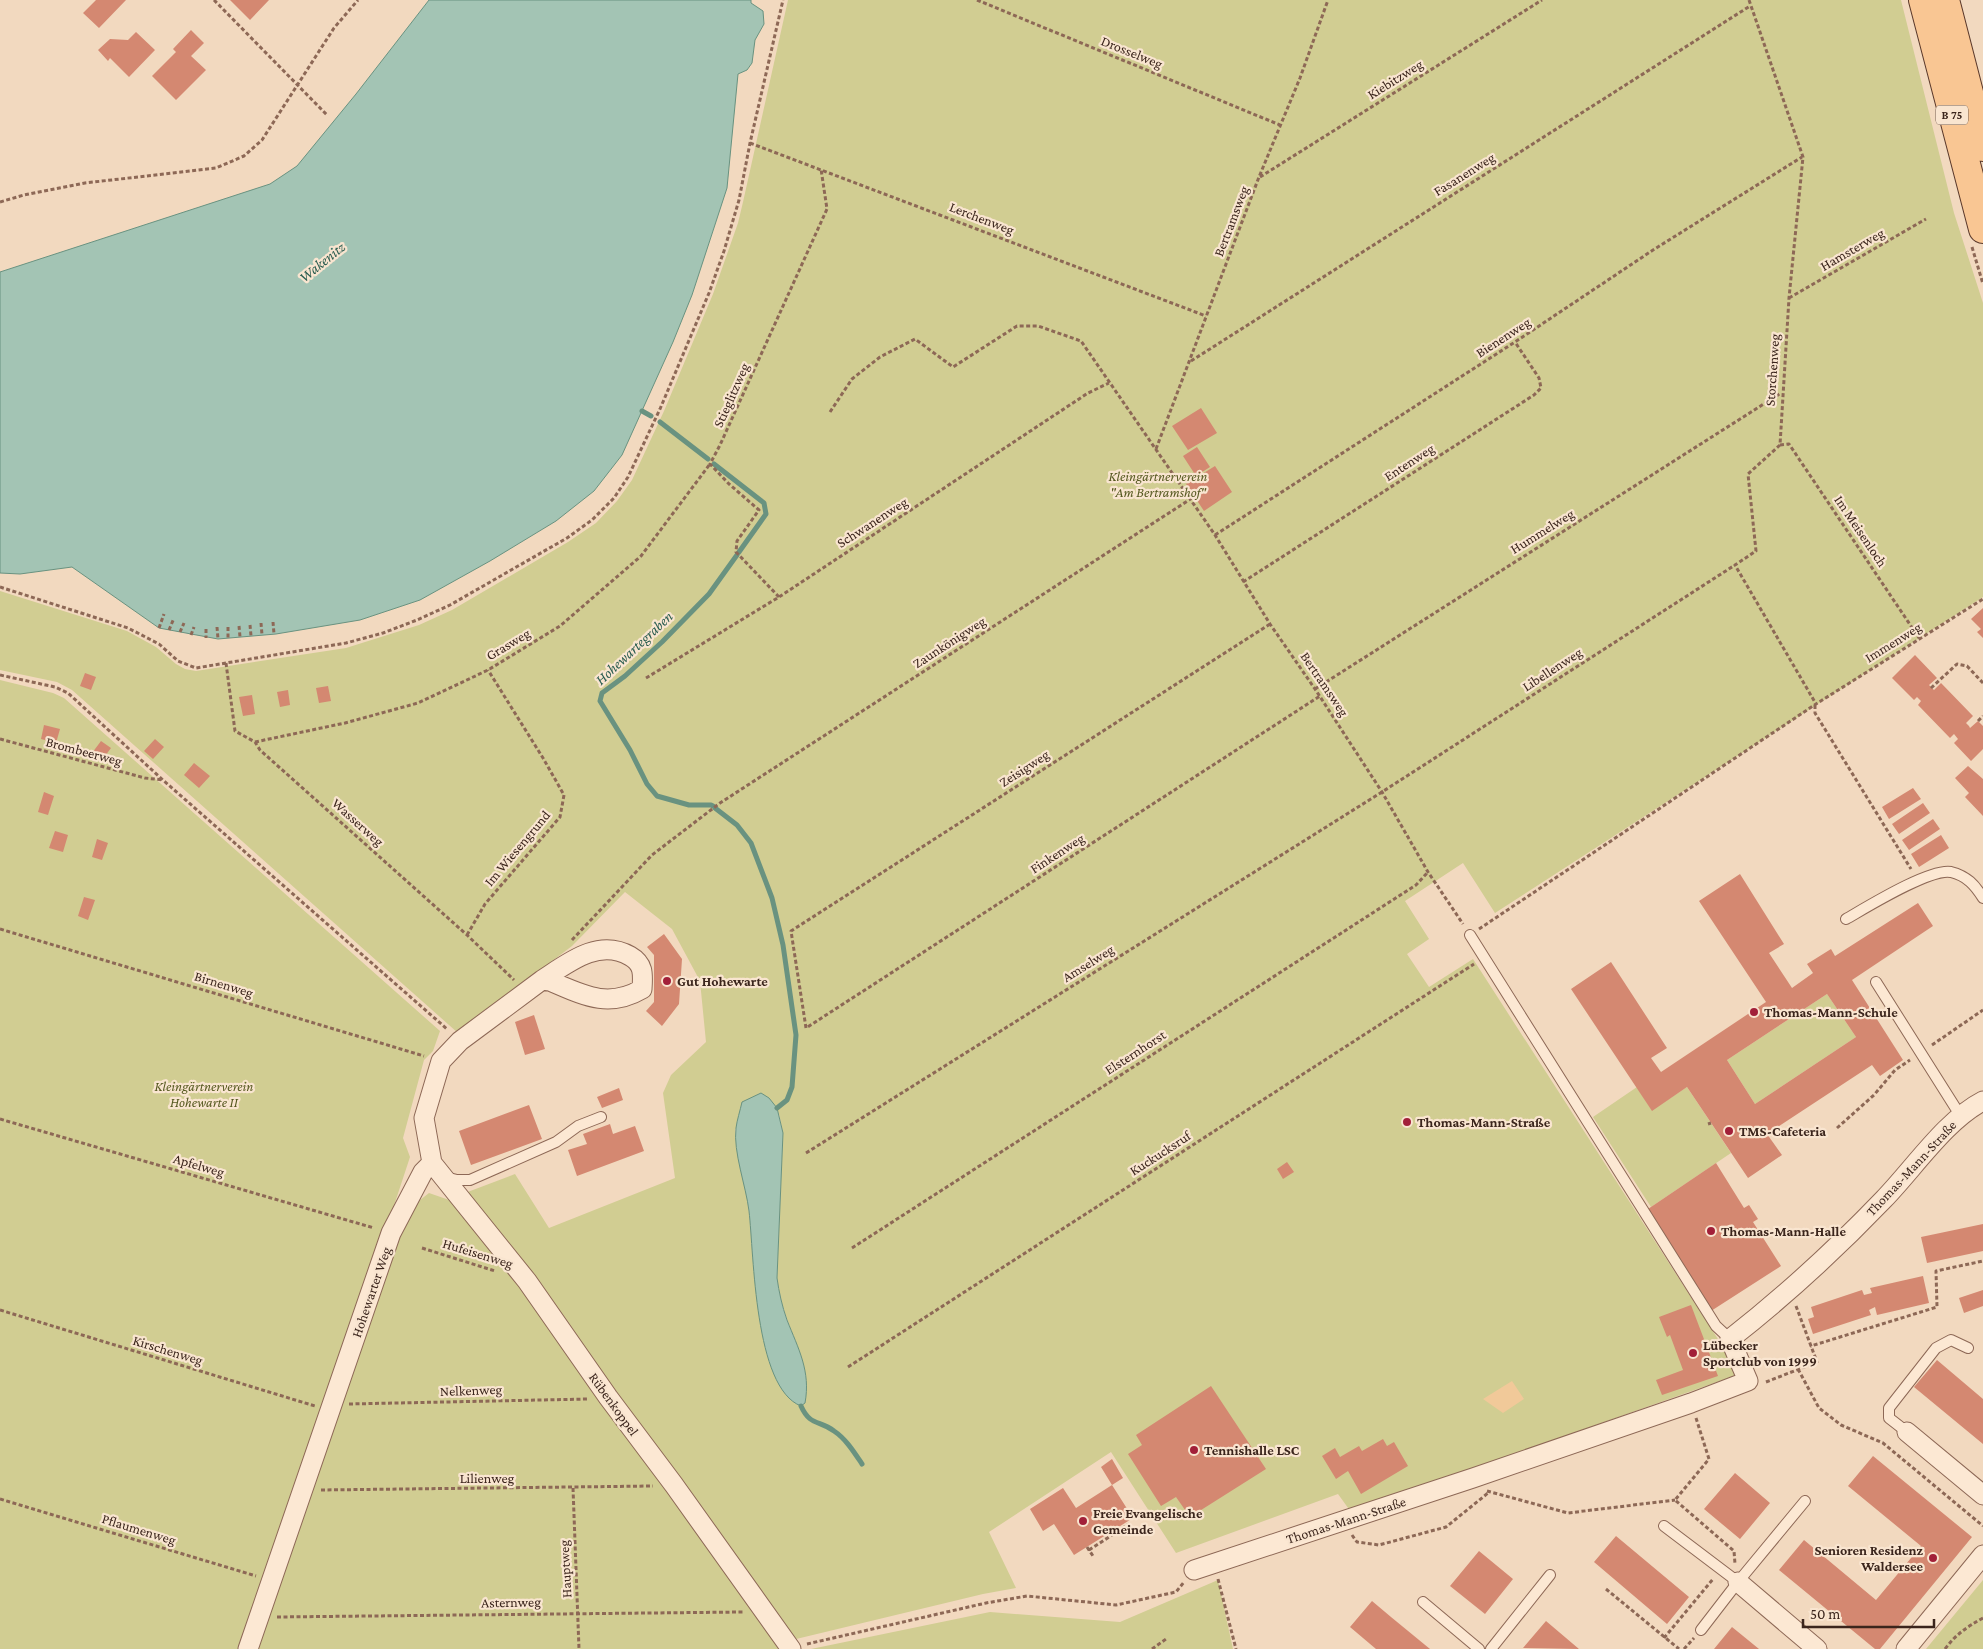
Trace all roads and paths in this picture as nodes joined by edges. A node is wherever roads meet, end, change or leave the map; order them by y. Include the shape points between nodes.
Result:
1 (214, 0) edge
2 (358, 0) edge
3 (783, 0) edge
4 (977, 0) edge
5 (1328, 0) edge
6 (1542, 0) edge
7 (1748, 0) edge
8 (1923, 0) edge
9 (1945, 0) edge
10 (1750, 6) junction
11 (299, 84) junction
12 (327, 115) dead end
13 (1280, 125) junction
14 (750, 143) junction
15 (1983, 147) edge
16 (1802, 156) junction
17 (821, 169) junction
18 (1259, 177) junction
19 (0, 202) edge
20 (1926, 219) dead end
21 (1983, 229) edge
22 (1789, 298) junction
23 (1206, 316) junction
24 (1515, 342) junction
25 (1191, 361) junction
26 (1110, 383) junction
27 (1782, 393) junction
28 (830, 412) dead end
29 (1780, 446) junction
30 (1156, 450) junction
31 (710, 464) junction
32 (1190, 500) junction
33 (1215, 535) junction
34 (1735, 565) junction
35 (1243, 582) junction
36 (0, 587) edge
37 (779, 597) junction
38 (1983, 598) edge
39 (164, 614) dead end
40 (174, 618) dead end
41 (273, 622) dead end
42 (184, 623) dead end
43 (261, 623) dead end
44 (1270, 624) junction
45 (250, 625) dead end
46 (239, 626) dead end
47 (194, 627) dead end
48 (228, 627) dead end
49 (159, 628) dead end
50 (217, 628) dead end
51 (206, 629) dead end
52 (169, 630) dead end
53 (180, 632) dead end
54 (191, 634) dead end
55 (274, 634) dead end
56 (262, 635) dead end
57 (251, 636) dead end
58 (240, 637) dead end
59 (206, 638) dead end
60 (228, 638) dead end
61 (1919, 638) junction
62 (218, 639) dead end
63 (226, 663) junction
64 (488, 670) junction
65 (0, 675) edge
66 (646, 678) dead end
67 (1983, 684) edge
68 (1931, 688) dead end
69 (1315, 689) junction
70 (1320, 696) junction
71 (1816, 704) junction
72 (1983, 716) edge
73 (1978, 721) dead end
74 (0, 739) edge
75 (255, 742) junction
76 (164, 780) junction
77 (1382, 792) junction
78 (1428, 872) junction
79 (1918, 879) junction
80 (1983, 898) edge
81 (1846, 918) dead end
82 (0, 929) edge
83 (467, 935) junction
84 (1470, 935) junction
85 (571, 941) dead end
86 (1484, 957) junction
87 (514, 980) dead end
88 (542, 980) junction
89 (1876, 982) dead end
90 (1983, 1010) edge
91 (806, 1028) joint
92 (460, 1041) junction
93 (1921, 1053) junction
94 (441, 1061) junction
95 (1983, 1100) edge
96 (1960, 1115) junction
97 (601, 1117) dead end
98 (0, 1119) edge
99 (1836, 1128) dead end
100 (806, 1153) dead end
101 (438, 1170) junction
102 (391, 1233) junction
103 (422, 1248) dead end
104 (852, 1248) dead end
105 (1983, 1261) edge
106 (526, 1280) junction
107 (1790, 1289) junction
108 (0, 1310) edge
109 (1730, 1339) junction
110 (1811, 1346) junction
111 (1968, 1348) dead end
112 (848, 1367) dead end
113 (1798, 1369) junction
114 (1748, 1381) junction
115 (608, 1397) junction
116 (1691, 1403) junction
117 (332, 1406) junction
118 (1907, 1432) joint
119 (1473, 1478) junction
120 (674, 1485) junction
121 (572, 1488) junction
122 (301, 1491) junction
123 (1489, 1492) junction
124 (1983, 1495) edge
125 (0, 1499) edge
126 (1675, 1500) junction
127 (1805, 1501) dead end
128 (1340, 1521) junction
129 (1128, 1524) dead end
130 (1664, 1526) dead end
131 (1983, 1526) edge
132 (1983, 1555) edge
133 (1093, 1556) dead end
134 (1214, 1564) junction
135 (1722, 1569) junction
136 (1194, 1570) joint
137 (1550, 1575) dead end
138 (271, 1581) junction
139 (1738, 1582) junction
140 (1606, 1589) dead end
141 (1423, 1602) dead end
142 (764, 1611) junction
143 (578, 1612) junction
144 (258, 1617) junction
145 (1982, 1619) edge
146 (1701, 1630) dead end
147 (1664, 1638) junction
148 (1166, 1639) dead end
149 (790, 1648) edge
150 (248, 1649) edge
151 (579, 1649) edge
152 (1152, 1649) edge
153 (1236, 1649) edge
154 (1479, 1649) edge
155 (1491, 1649) edge
156 (1679, 1649) edge
157 (1817, 1649) edge
158 (1906, 1649) edge
159 (1945, 1649) edge

1 - 11 path
2 - 11 path via 334,28
3 - 14 path
4 - 13 path, Drosselweg
5 - 13 path, Bertramsweg
6 - 18 path, Kiebitzweg
7 - 10 path, Storchenweg
8 - 21 main road, B 75
9 - 15 main road, B 75
10 - 16 path, Storchenweg
10 - 25 path, Fasanenweg
11 - 12 path
11 - 19 path via 262,140 244,156 216,168 85,183
13 - 18 path, Bertramsweg
14 - 17 path, Lerchenweg
14 - 63 path via 734,222 709,293 628,477 614,498 592,520 450,605 417,620 346,643
16 - 22 path, Storchenweg
16 - 24 path, Bienenweg
17 - 23 path, Lerchenweg
17 - 31 path, Stieglitzweg via 827,209
18 - 23 path, Bertramsweg
20 - 22 path, Hamsterweg
22 - 27 path, Storchenweg
23 - 25 path, Bertramsweg
24 - 33 path, Bienenweg
24 - 35 path, Entenweg via 1542,388
25 - 30 path, Bertramsweg
26 - 28 path, Bertramsweg via 1080,340 1038,326 1017,326 953,367 915,339 880,357 852,379
26 - 30 path, Bertramsweg
26 - 37 path, Schwanenweg via 1088,393
27 - 29 path, Storchenweg
27 - 69 path, Hummelweg
29 - 34 path via 1748,474 1756,551
29 - 61 path, Im Meisenloch via 1789,444
30 - 32 path, Bertramsweg
31 - 37 path via 759,510 737,541 736,552
31 - 64 path, Grasweg via 641,556 560,626
32 - 33 path, Bertramsweg
32 - 85 path, Zaunkönigweg via 720,803 652,855
33 - 35 path, Bertramsweg
34 - 71 path
34 - 77 path, Libellenweg
35 - 44 path, Bertramsweg
36 - 63 path via 128,628 152,640 187,666 196,668
37 - 66 path, Schwanenweg
38 - 61 path, Immenweg
39 - 49 path
40 - 52 path
41 - 55 path
42 - 53 path
43 - 56 path
44 - 69 path, Bertramsweg
44 - 91 path, Zeisigweg via 791,931
45 - 57 path
46 - 58 path
47 - 54 path
48 - 60 path
50 - 62 path
51 - 59 path
61 - 71 path, Immenweg
63 - 75 path, Wasserweg via 234,731
64 - 75 path, Grasweg via 418,703
64 - 83 path, Im Wiesengrund via 564,795 560,817 485,904
65 - 76 path via 68,693
67 - 68 path via 1967,666 1957,664
69 - 70 path, Bertramsweg
70 - 77 path, Bertramsweg
70 - 91 path, Finkenweg
71 - 79 path via 1815,713
71 - 84 path, Immenweg
72 - 73 path
74 - 76 path, Brombeerweg via 145,778
75 - 83 path, Wasserweg via 260,750
76 - 92 path
77 - 78 path, Bertramsweg
77 - 100 path, Amselweg
78 - 84 path, Bertramsweg
78 - 104 path, Elsternhorst via 1416,885
79 - 80 lane via 1949,872 1974,884
79 - 81 lane
82 - 94 path, Birnenweg
83 - 87 path, Wasserweg
84 - 86 lane
86 - 109 lane via 1716,1326
86 - 112 path, Kuckucksruf
88 - 88 street via 600,1000 616,999 631,996 642,989 644,972 638,961 619,950 600,949 584,954
88 - 92 street
89 - 93 lane
90 - 93 path
92 - 94 street
93 - 96 lane
93 - 99 path via 1895,1070 1874,1095
94 - 101 street via 424,1118
95 - 96 street, Thomas-Mann-Straße
96 - 107 street, Thomas-Mann-Straße via 1885,1198
97 - 101 lane via 578,1126 556,1142 470,1180 457,1180
98 - 102 path, Apfelweg
101 - 102 street, Hohewarter Weg via 423,1172
101 - 106 street, Rübenkoppel
102 - 117 street, Hohewarter Weg
103 - 106 path, Hufeisenweg
105 - 110 path via 1936,1271 1937,1307
106 - 115 street, Rübenkoppel
107 - 109 street, Thomas-Mann-Straße
107 - 110 path
108 - 117 path, Kirschenweg
109 - 114 street
110 - 113 path via 1817,1362
111 - 118 lane via 1951,1340 1936,1348 1889,1408 1890,1418
113 - 114 path via 1751,1388
113 - 131 path via 1819,1408 1841,1425 1883,1443
114 - 116 street, Thomas-Mann-Straße
115 - 117 path, Nelkenweg
115 - 120 street, Rübenkoppel
116 - 119 street, Thomas-Mann-Straße
116 - 126 path via 1709,1458
117 - 122 street, Hohewarter Weg
118 - 124 street
119 - 123 path
119 - 128 street, Thomas-Mann-Straße
120 - 121 path, Lilienweg
120 - 142 street, Rübenkoppel
121 - 122 path, Lilienweg
121 - 143 path, Hauptweg
122 - 138 street, Hohewarter Weg
123 - 126 path via 1568,1513
123 - 128 path via 1446,1526 1379,1545 1357,1542
125 - 138 path, Pflaumenweg
126 - 139 path via 1734,1551
127 - 139 lane
128 - 134 street, Thomas-Mann-Straße
129 - 133 path via 1088,1548
130 - 135 lane
132 - 158 street
134 - 136 street, Thomas-Mann-Straße
134 - 153 path
135 - 139 lane
135 - 147 path
136 - 149 path via 1176,1592 1116,1605 1027,1596 986,1602
137 - 155 lane
138 - 144 street, Hohewarter Weg
139 - 146 lane
139 - 157 street
140 - 147 path
141 - 154 lane
142 - 143 path, Asternweg
142 - 149 street, Rübenkoppel
143 - 144 path, Asternweg
143 - 151 path, Hauptweg
144 - 150 street, Hohewarter Weg
145 - 159 path via 1954,1637
147 - 156 path
148 - 152 path

